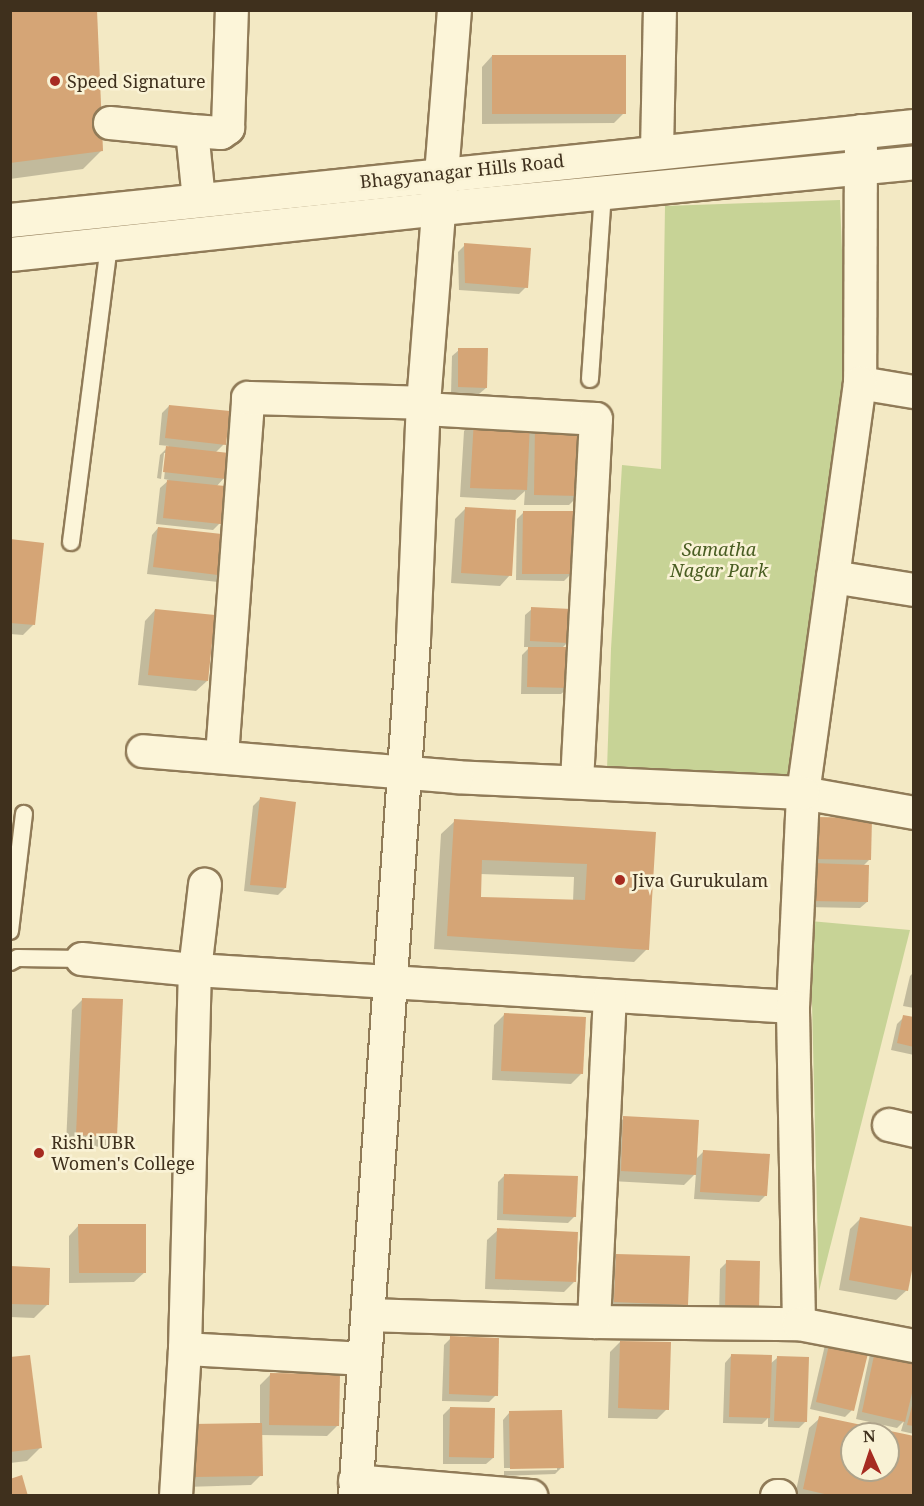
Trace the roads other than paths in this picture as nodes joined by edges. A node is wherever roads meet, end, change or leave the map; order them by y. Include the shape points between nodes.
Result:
1 (232, 10) edge
2 (454, 10) edge
3 (660, 10) edge
4 (110, 123) dead end
5 (914, 126) edge
6 (192, 131) junction
7 (861, 131) junction
8 (657, 151) junction
9 (914, 162) edge
10 (861, 168) junction
11 (442, 173) junction
12 (603, 192) junction
13 (199, 200) junction
14 (119, 208) junction
15 (440, 208) junction
16 (10, 220) edge
17 (116, 243) junction
18 (10, 255) edge
19 (590, 379) dead end
20 (860, 382) junction
21 (914, 392) edge
22 (423, 406) junction
23 (71, 542) dead end
24 (833, 577) junction
25 (914, 590) edge
26 (143, 751) dead end
27 (222, 756) junction
28 (404, 773) junction
29 (577, 782) junction
30 (803, 793) junction
31 (914, 813) edge
32 (24, 814) dead end
33 (205, 885) dead end
34 (10, 931) edge
35 (82, 959) joint
36 (10, 962) edge
37 (195, 970) junction
38 (389, 982) junction
39 (610, 996) junction
40 (793, 1007) junction
41 (367, 1315) junction
42 (594, 1322) junction
43 (799, 1324) junction
44 (914, 1346) edge
45 (185, 1349) junction
46 (363, 1359) junction
47 (355, 1488) edge
48 (176, 1496) edge
49 (531, 1496) edge

1 - 6 street via 228,128 221,133
2 - 11 main road
3 - 8 street
4 - 6 street
5 - 7 main road, Bhagyanagar Hills Road
6 - 13 street
7 - 8 main road, Bhagyanagar Hills Road
7 - 10 street
8 - 11 main road, Bhagyanagar Hills Road
9 - 10 main road, Bhagyanagar Hills Road
10 - 12 main road, Bhagyanagar Hills Road
10 - 20 street
11 - 13 main road, Bhagyanagar Hills Road
11 - 15 main road
12 - 15 main road, Bhagyanagar Hills Road
12 - 19 lane
13 - 14 main road, Bhagyanagar Hills Road
14 - 16 main road, Bhagyanagar Hills Road
14 - 17 main road
15 - 17 main road, Bhagyanagar Hills Road
15 - 22 main road
17 - 18 main road, Bhagyanagar Hills Road
17 - 23 lane
20 - 21 street
20 - 24 street
22 - 27 street via 248,399
22 - 28 main road
22 - 29 street via 596,419
24 - 25 street
24 - 30 street
26 - 27 street
27 - 28 street
28 - 29 street
28 - 38 main road
29 - 30 street
30 - 31 street
30 - 40 street
32 - 34 lane
33 - 37 street
35 - 36 lane via 18,958
35 - 37 street
37 - 38 street
37 - 45 street
38 - 39 street
38 - 41 main road
39 - 40 street
39 - 42 street
40 - 43 street
41 - 42 street
41 - 46 main road
42 - 43 street
43 - 44 street
45 - 46 street
45 - 48 street
46 - 47 main road
47 - 49 street

